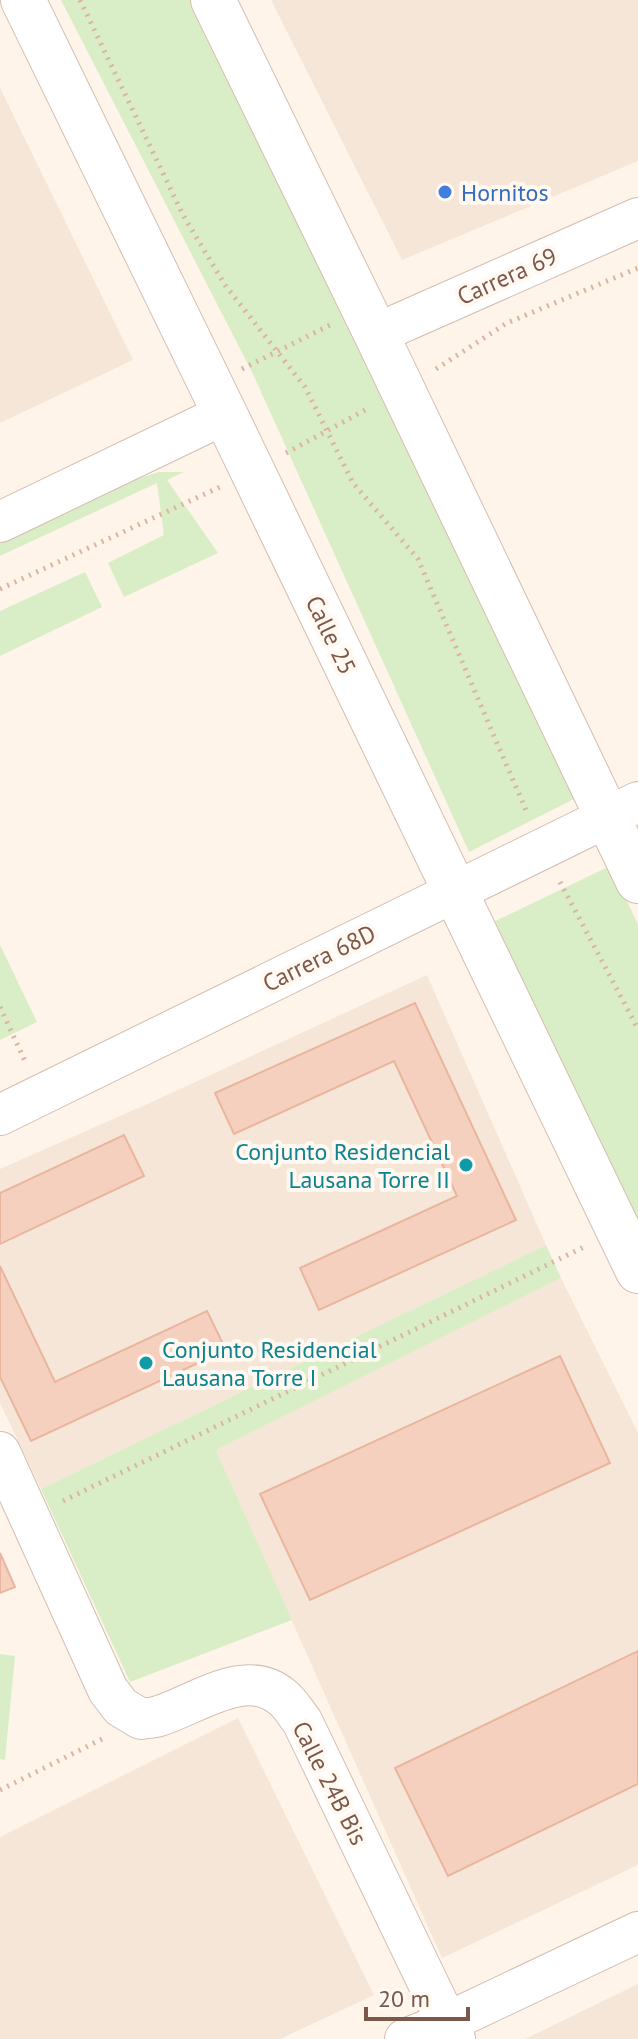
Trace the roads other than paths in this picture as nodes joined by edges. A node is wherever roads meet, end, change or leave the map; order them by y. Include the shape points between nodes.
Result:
1 (23, 0) edge
2 (213, 0) edge
3 (638, 218) edge
4 (369, 321) junction
5 (218, 399) junction
6 (0, 522) edge
7 (622, 809) edge
8 (638, 881) edge
9 (454, 891) junction
10 (0, 1115) edge
11 (638, 1271) edge
12 (0, 1452) edge
13 (638, 1932) edge
14 (451, 2030) edge
15 (405, 2039) edge

1 - 5 street, Calle 25
2 - 4 street
3 - 4 street, Carrera 69
4 - 7 street
5 - 6 street
5 - 9 street, Calle 25
7 - 8 street
7 - 9 street, Carrera 68D
9 - 10 street, Carrera 68D
9 - 11 street, Calle 25
12 - 14 street, Calle 24B Bis via 108,1690 121,1707 141,1719 220,1690 261,1686 282,1696 302,1721
13 - 14 street
14 - 15 street

